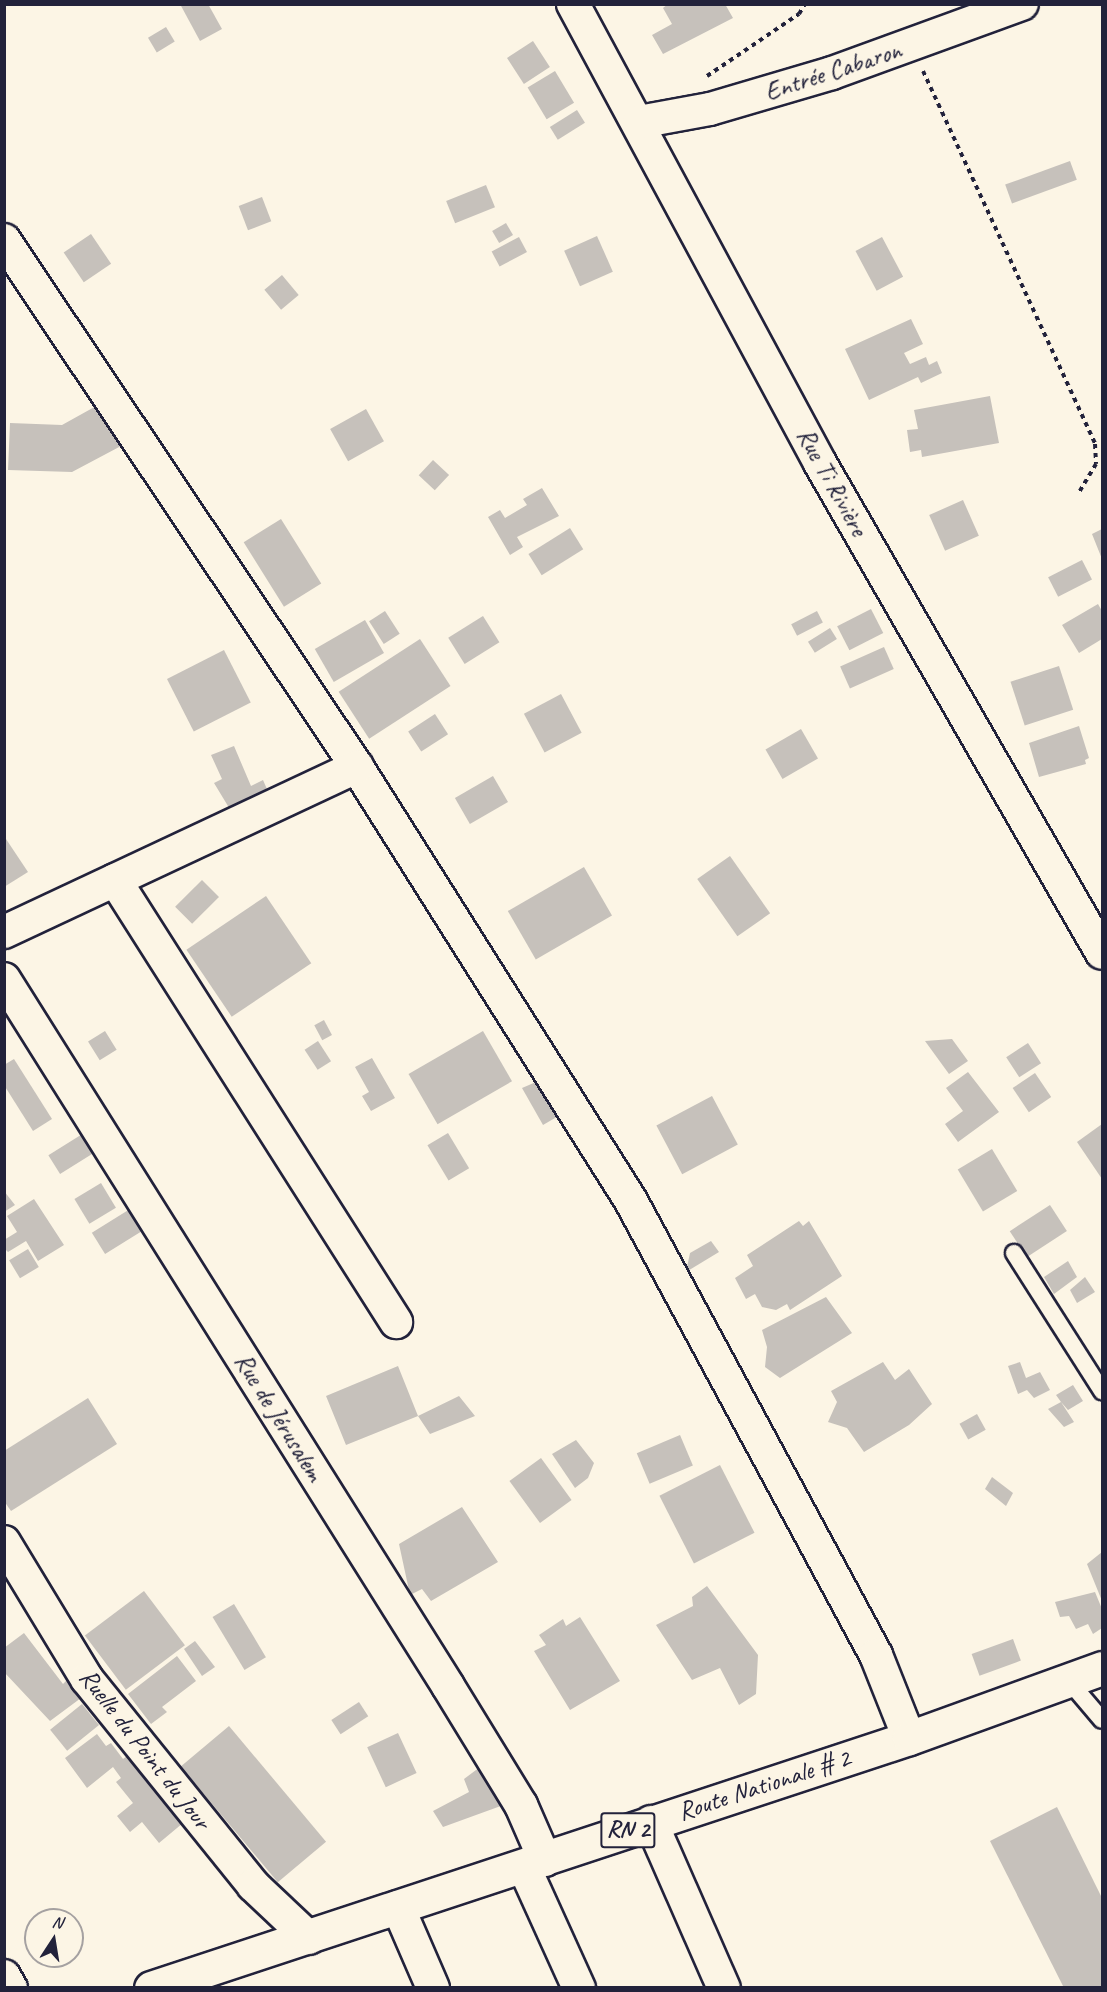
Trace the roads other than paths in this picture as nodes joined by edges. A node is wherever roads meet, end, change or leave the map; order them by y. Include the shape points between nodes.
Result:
1 (573, 4) edge
2 (1022, 4) edge
3 (639, 122) junction
4 (4, 240) edge
5 (357, 766) junction
6 (115, 880) junction
7 (4, 933) edge
8 (1102, 953) edge
9 (4, 979) edge
10 (1014, 1253) dead end
11 (396, 1322) dead end
12 (1102, 1391) edge
13 (4, 1542) edge
14 (1102, 1668) edge
15 (1068, 1680) junction
16 (1102, 1719) edge
17 (909, 1738) junction
18 (651, 1822) junction
19 (534, 1863) junction
20 (398, 1908) junction
21 (309, 1938) junction
22 (4, 1976) edge
23 (11, 1988) edge
24 (151, 1988) edge
25 (433, 1988) edge
26 (579, 1988) edge
27 (724, 1988) edge

1 - 3 street, Rue Ti Rivière
2 - 3 street, Entrée Cabaron via 912,45 710,109
3 - 8 street, Rue Ti Rivière via 820,463
4 - 5 street
5 - 6 street
5 - 17 street via 631,1201 876,1655
6 - 7 street
6 - 11 street
9 - 19 street, Rue de Jérusalem via 521,1805
10 - 12 lane
13 - 21 street, Ruelle du Point du Jour via 87,1679 253,1885
14 - 15 main road, Route Nationale # 2 / RN 2
15 - 16 lane
15 - 17 main road, Route Nationale # 2 / RN 2
17 - 18 main road, Route Nationale # 2 / RN 2
18 - 19 main road, Route Nationale # 2 / RN 2
18 - 27 street
19 - 20 main road, Route Nationale # 2 / RN 2
19 - 26 street, Rue de Jérusalem
20 - 21 main road, Route Nationale # 2 / RN 2
20 - 25 street
21 - 24 main road, Route Nationale # 2 / RN 2
22 - 23 street

